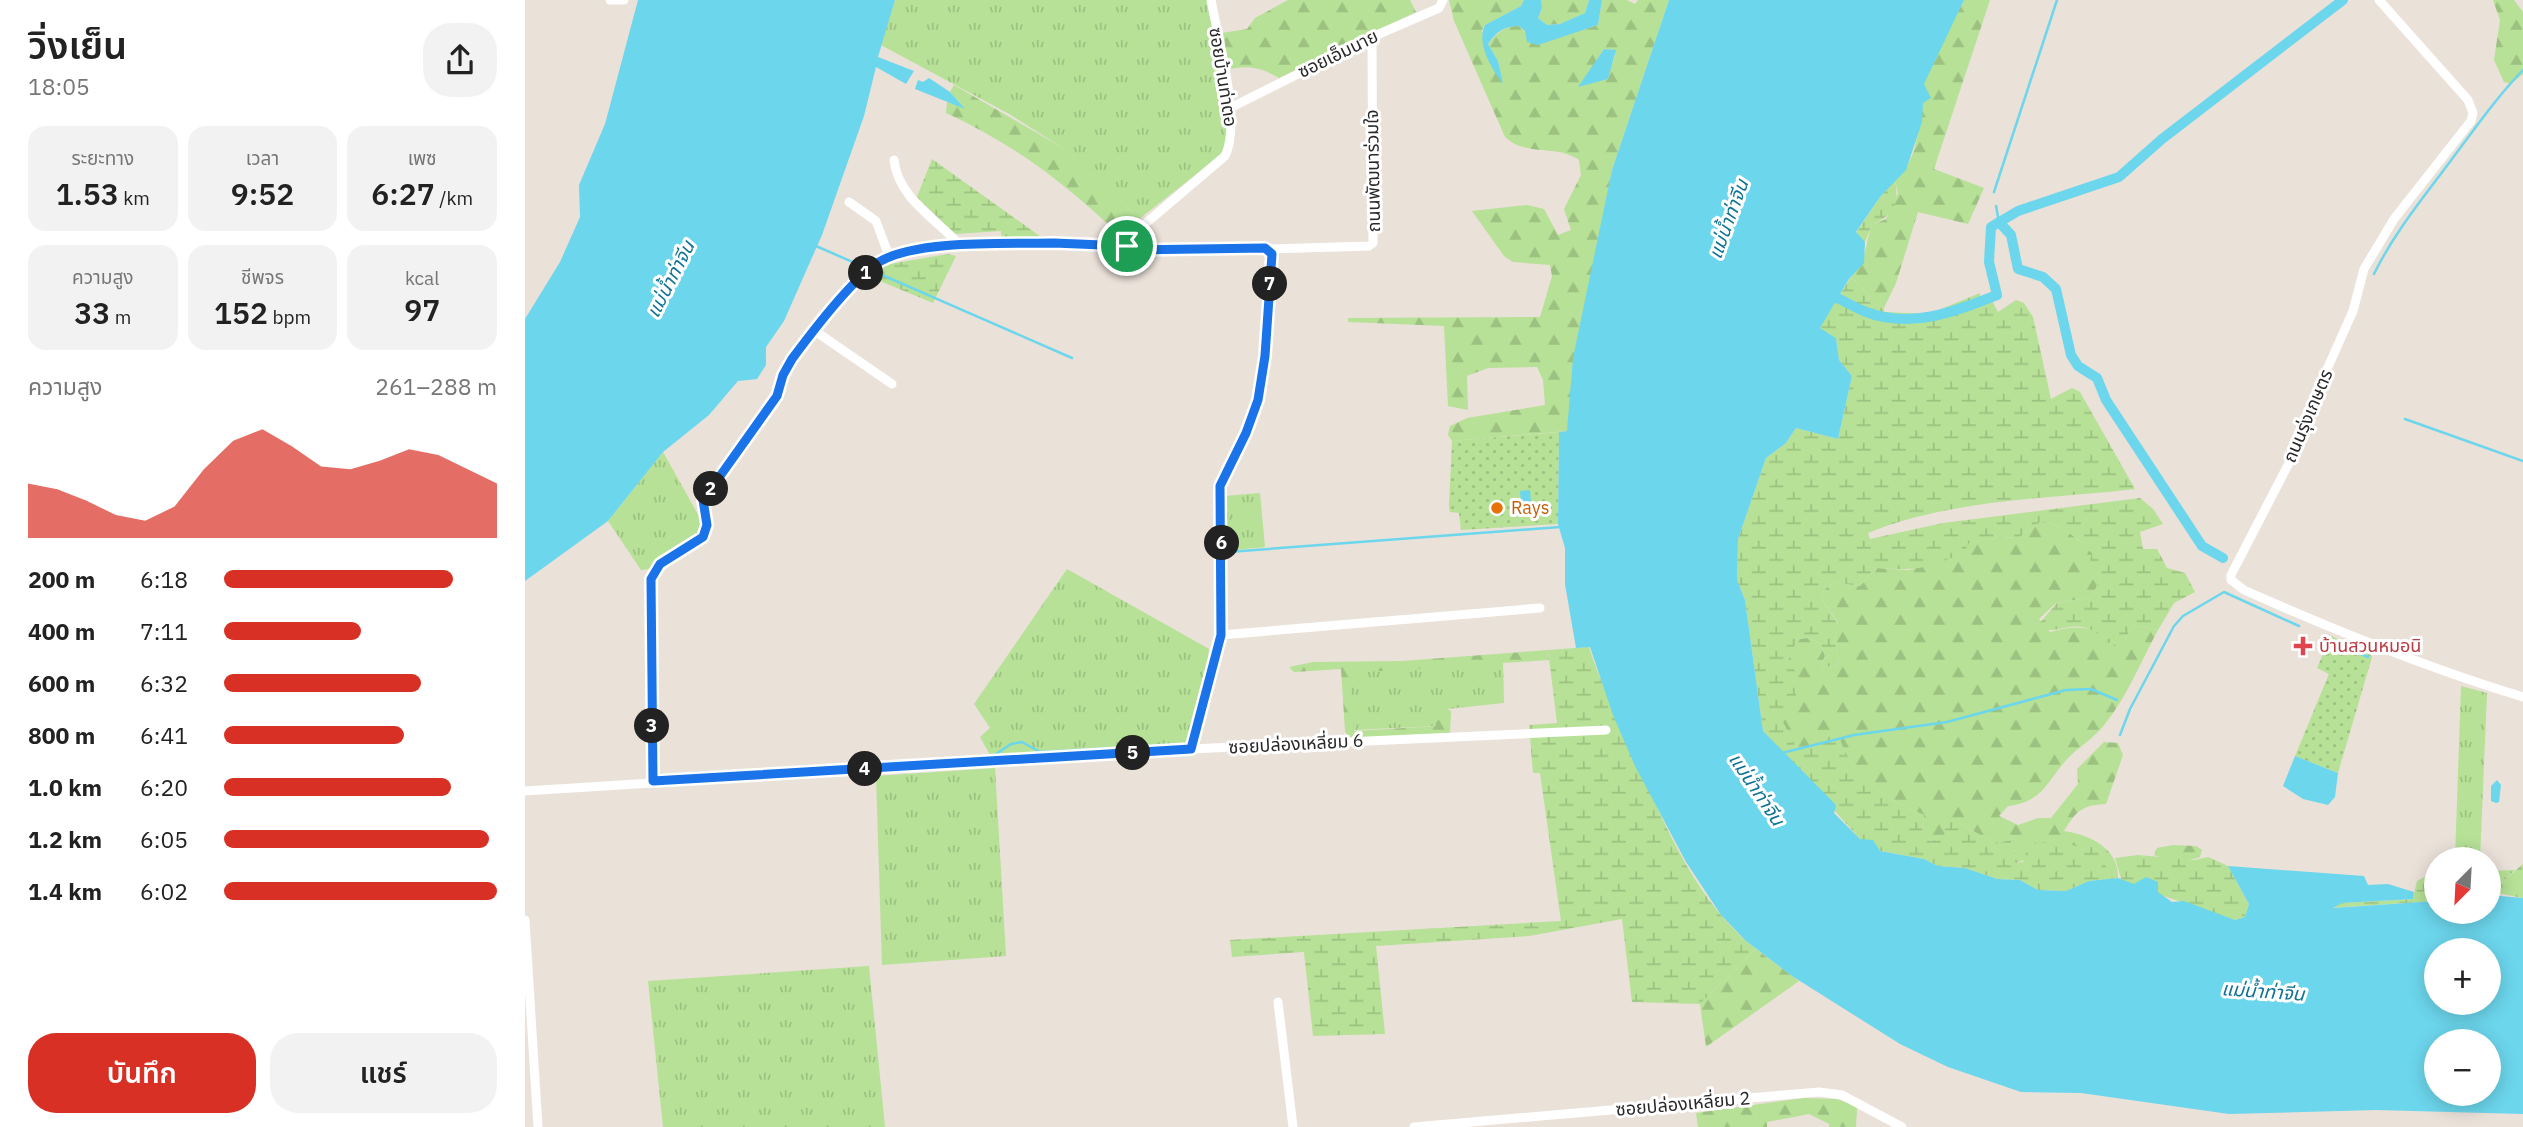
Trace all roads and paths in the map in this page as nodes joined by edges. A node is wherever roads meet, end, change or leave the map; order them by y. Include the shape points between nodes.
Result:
1 (610, 0) edge
2 (624, 0) edge
3 (1211, 0) edge
4 (1443, 0) edge
5 (2379, 0) edge
6 (1372, 37) junction
7 (1230, 108) junction
8 (894, 160) dead end
9 (849, 202) dead end
10 (960, 246) junction
11 (1127, 246) junction
12 (1270, 249) junction
13 (889, 256) junction
14 (815, 331) junction
15 (892, 384) dead end
16 (1540, 608) dead end
17 (1221, 635) junction
18 (2523, 697) edge
19 (1606, 730) dead end
20 (1191, 749) junction
21 (653, 781) junction
22 (525, 791) edge
23 (525, 920) edge
24 (1278, 1002) dead end
25 (538, 1127) edge
26 (1293, 1127) edge
27 (1414, 1127) edge
28 (1902, 1127) edge

1 - 2 street
3 - 7 street, ซอยบ้านท่าตอ
4 - 6 street, ซอยเอ็มนาย via 1439,8
5 - 18 street, ถนนรุ่งเกษตร via 2468,100 2471,121 2394,219 2364,269 2353,311 2289,463 2231,580 2244,590 2377,648
6 - 7 street, ซอยเอ็มนาย
6 - 12 street, ถนนพัฒนาร่วมใจ via 1373,243
7 - 11 street, ซอยบ้านท่าตอ via 1233,131 1225,156 1130,235
8 - 10 street via 905,193
9 - 13 street via 876,221
10 - 11 street
10 - 13 street
11 - 12 street via 1130,250
12 - 17 street via 1258,400 1220,486
13 - 14 street via 867,271
14 - 15 street
14 - 21 street via 787,366 777,396 703,500 707,525 703,537 660,564 651,579
16 - 17 street
17 - 20 street
19 - 20 street, ซอยปล่องเหลี่ยม 6
20 - 21 street, ซอยปล่องเหลี่ยม 6
21 - 22 street, ซอยปล่องเหลี่ยม 6
23 - 25 street
24 - 26 street
27 - 28 street, ซอยปล่องเหลี่ยม 2 via 1819,1092 1842,1095

